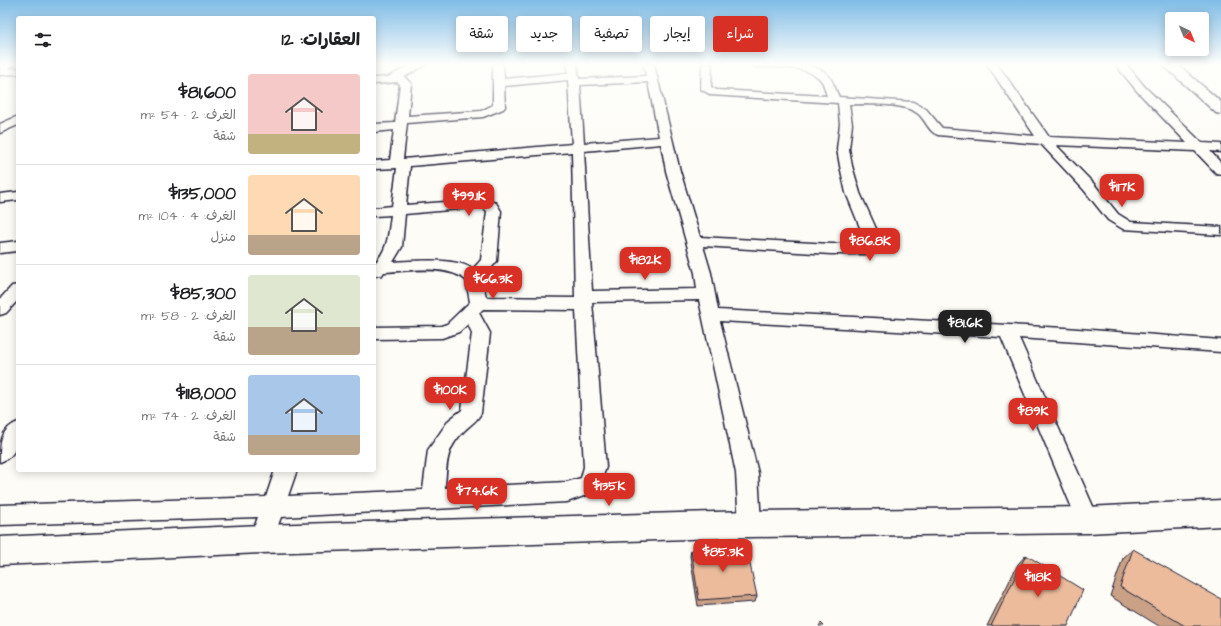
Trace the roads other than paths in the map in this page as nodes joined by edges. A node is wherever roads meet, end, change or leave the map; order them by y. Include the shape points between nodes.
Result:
1 (404, 93) edge
2 (498, 93) edge
3 (574, 93) edge
4 (656, 93) edge
5 (714, 93) edge
6 (835, 93) edge
7 (1011, 93) edge
8 (1145, 93) edge
9 (1202, 93) edge
10 (839, 100) junction
11 (1221, 110) edge
12 (16, 121) edge
13 (400, 123) junction
14 (376, 128) edge
15 (0, 129) edge
16 (666, 140) junction
17 (1046, 141) junction
18 (1200, 147) junction
19 (578, 148) junction
20 (1221, 148) edge
21 (400, 163) junction
22 (376, 165) edge
23 (1221, 170) edge
24 (16, 196) edge
25 (0, 198) edge
26 (399, 209) junction
27 (376, 212) edge
28 (1221, 231) edge
29 (694, 242) junction
30 (16, 246) edge
31 (0, 248) edge
32 (377, 270) edge
33 (474, 278) junction
34 (16, 292) edge
35 (706, 294) junction
36 (584, 300) junction
37 (475, 308) junction
38 (0, 309) edge
39 (710, 315) junction
40 (1008, 332) junction
41 (376, 333) edge
42 (1221, 346) edge
43 (285, 472) edge
44 (434, 498) junction
45 (273, 507) junction
46 (1221, 513) edge
47 (0, 515) edge
48 (1088, 520) junction
49 (750, 524) junction
50 (262, 539) junction
51 (0, 551) edge

1 - 13 street
2 - 13 street via 499,107 483,114
3 - 19 street
4 - 16 street
5 - 10 street
6 - 10 street
7 - 17 street
8 - 18 street
9 - 11 street
10 - 17 street via 914,106 922,111 935,130 943,133
10 - 29 street via 846,124 843,148 853,193 874,242 873,246 866,249 831,249
12 - 15 street
13 - 14 street
13 - 21 street
16 - 19 street
16 - 29 street
17 - 18 street
17 - 28 street via 1122,224
18 - 20 street
18 - 23 street
19 - 21 street
19 - 36 street
21 - 22 street
21 - 26 street
24 - 25 street
26 - 27 street
26 - 32 street via 394,247
26 - 33 street via 484,203 491,206 494,212 489,261
29 - 35 street
30 - 31 street
32 - 33 street via 438,266 464,270
33 - 37 street
34 - 38 street
35 - 36 street
35 - 39 street
36 - 37 street
36 - 44 street via 596,467 590,484 567,492
37 - 41 street via 453,328 442,332
37 - 44 street via 480,333 471,413 456,426 438,450
39 - 40 street
39 - 49 street via 743,449
40 - 42 street
40 - 48 street
43 - 45 street
44 - 45 street
45 - 47 street
45 - 50 street
46 - 48 street
48 - 49 street
49 - 50 street
50 - 51 street

